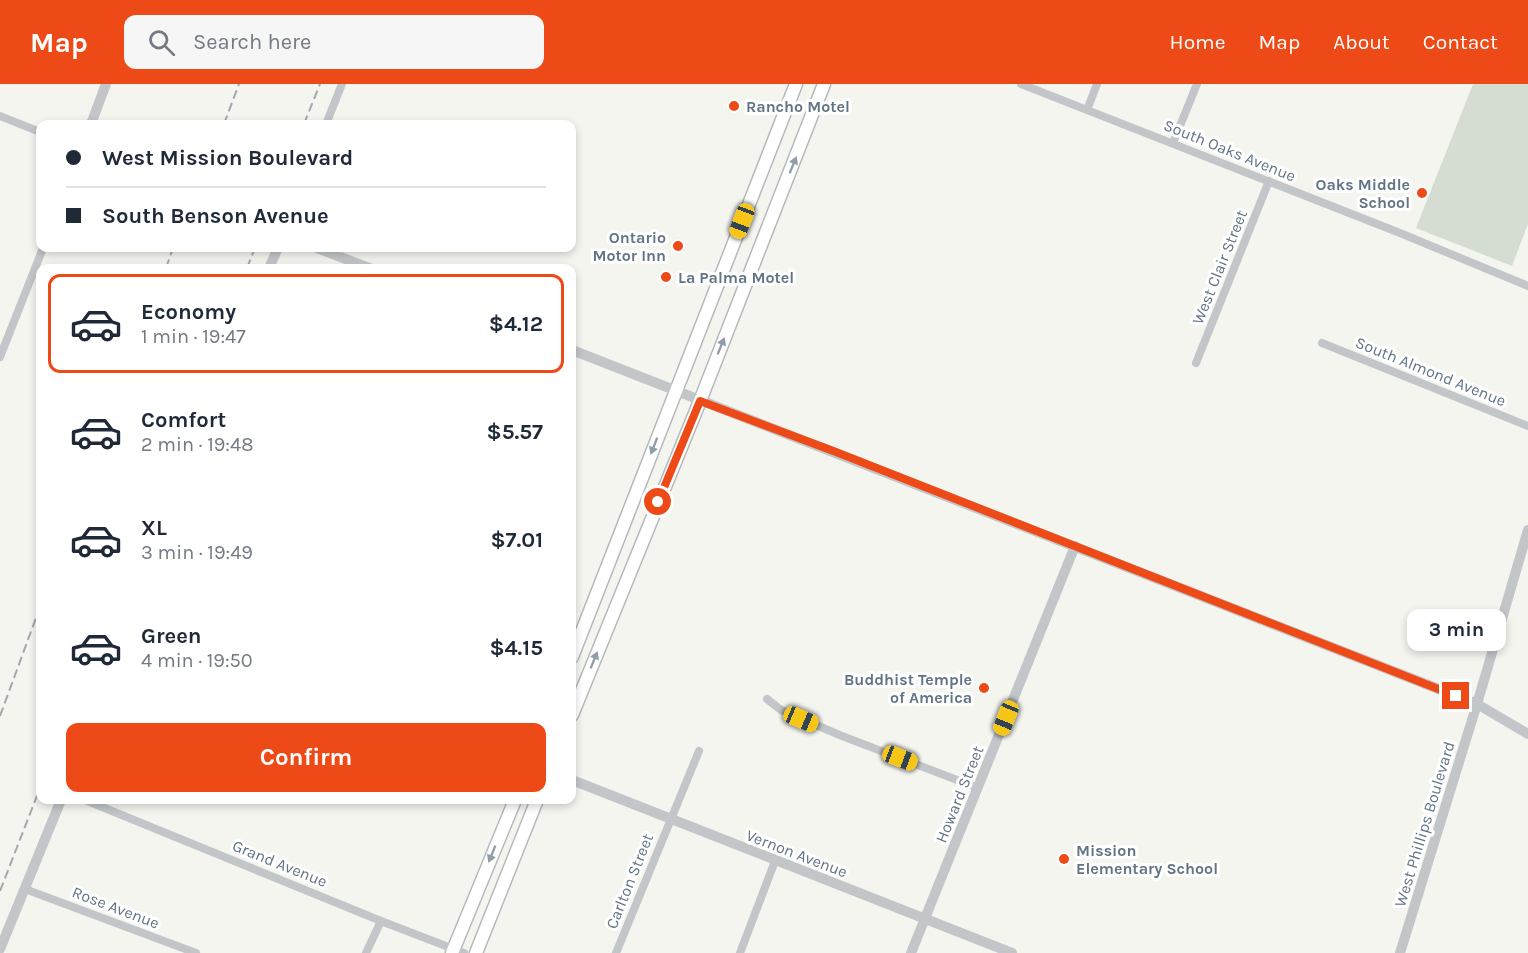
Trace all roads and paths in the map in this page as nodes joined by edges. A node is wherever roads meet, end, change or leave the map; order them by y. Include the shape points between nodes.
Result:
1 (106, 84) edge
2 (342, 84) edge
3 (796, 84) edge
4 (824, 84) edge
5 (1021, 84) edge
6 (1098, 84) edge
7 (1197, 84) edge
8 (1088, 110) junction
9 (0, 116) edge
10 (92, 120) edge
11 (328, 120) edge
12 (36, 130) edge
13 (1173, 143) junction
14 (1269, 182) junction
15 (327, 252) edge
16 (359, 264) edge
17 (36, 266) edge
18 (1528, 286) edge
19 (1322, 343) dead end
20 (576, 352) edge
21 (0, 357) edge
22 (1196, 363) dead end
23 (676, 392) junction
24 (700, 401) junction
25 (1528, 426) edge
26 (1528, 530) edge
27 (1075, 546) junction
28 (576, 647) edge
29 (767, 699) dead end
30 (1477, 704) junction
31 (576, 705) edge
32 (1528, 734) edge
33 (699, 751) dead end
34 (576, 782) edge
35 (978, 788) junction
36 (59, 804) edge
37 (95, 804) edge
38 (513, 804) edge
39 (535, 804) edge
40 (670, 819) junction
41 (776, 861) junction
42 (25, 889) junction
43 (925, 919) junction
44 (381, 921) junction
45 (0, 949) edge
46 (456, 952) edge
47 (196, 953) edge
48 (366, 953) edge
49 (476, 953) edge
50 (616, 953) edge
51 (740, 953) edge
52 (911, 953) edge
53 (1012, 953) edge
54 (1400, 953) edge

1 - 10 street
2 - 11 street
3 - 23 main road
24 -> 4 main road
5 - 8 street, South Oaks Avenue
6 - 8 street
7 - 13 street
8 - 13 street, South Oaks Avenue
9 - 12 street
13 - 14 street, South Oaks Avenue
14 - 18 street, South Oaks Avenue
14 - 22 street, West Clair Street
15 - 16 street
17 - 21 street
19 - 25 street, South Almond Avenue
20 - 23 street
23 - 24 street
23 -> 28 main road
24 - 27 street
31 -> 24 main road
26 - 30 street, West Phillips Boulevard
27 - 30 street
27 - 35 street, Howard Street
29 - 35 street via 781,710 821,727
30 - 32 street
30 - 54 street, West Phillips Boulevard
33 - 40 street, Carlton Street
34 - 40 street, Vernon Avenue
35 - 43 street, Howard Street
36 - 42 street
37 - 44 street, Grand Avenue
38 -> 46 main road
39 - 49 main road
40 - 41 street, Vernon Avenue
40 - 50 street, Carlton Street
41 - 43 street, Vernon Avenue
41 - 51 street
42 - 45 street
42 - 47 street, Rose Avenue
43 - 52 street, Howard Street
43 - 53 street, Vernon Avenue
44 - 46 street, Grand Avenue
44 - 48 street

